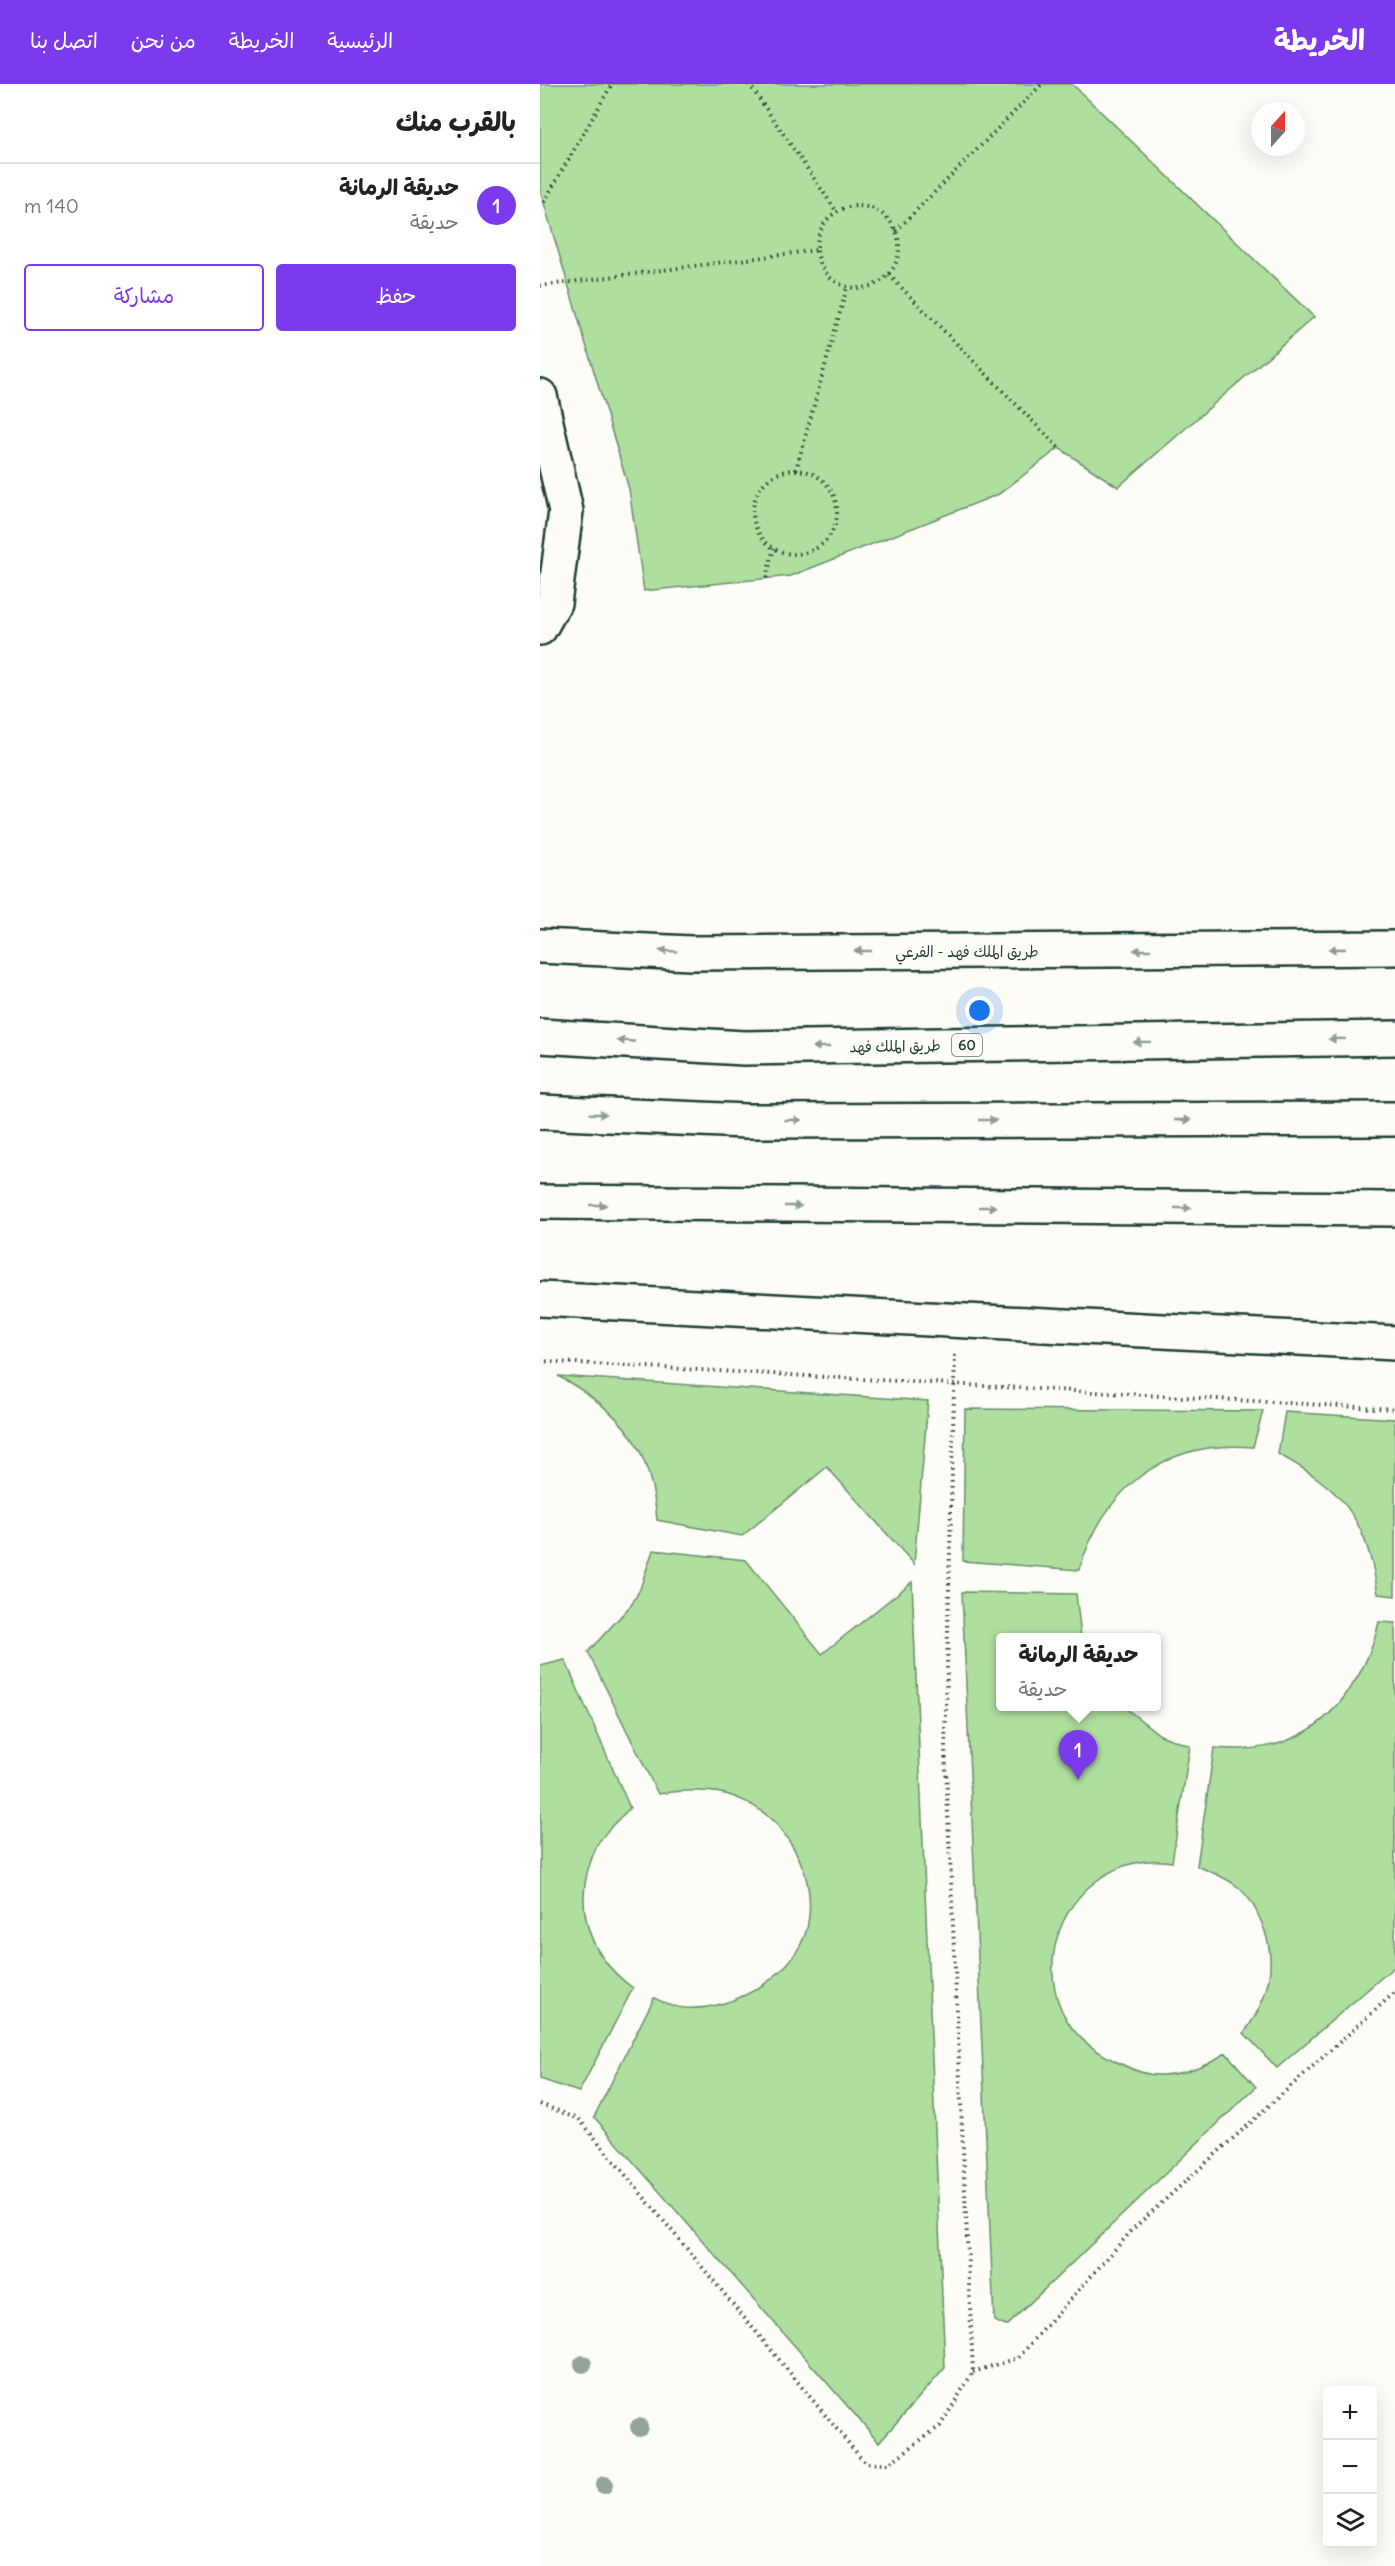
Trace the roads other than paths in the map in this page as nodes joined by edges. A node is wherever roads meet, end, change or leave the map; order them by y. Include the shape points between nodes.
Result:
1 (540, 396) edge
2 (540, 628) edge
3 (540, 946) edge
4 (1395, 948) edge
5 (540, 1036) edge
6 (1395, 1038) edge
7 (540, 1112) edge
8 (1395, 1119) edge
9 (540, 1202) edge
10 (1395, 1209) edge
11 (540, 1299) edge
12 (1395, 1343) edge

1 - 2 main road via 566,511 554,603
4 -> 3 main road, طريق الملك فهد - الفرعي via 691,952
6 -> 5 main road, طريق الملك فهد / 60 via 744,1048
7 -> 8 main road via 746,1121
9 -> 10 main road
11 - 12 main road

